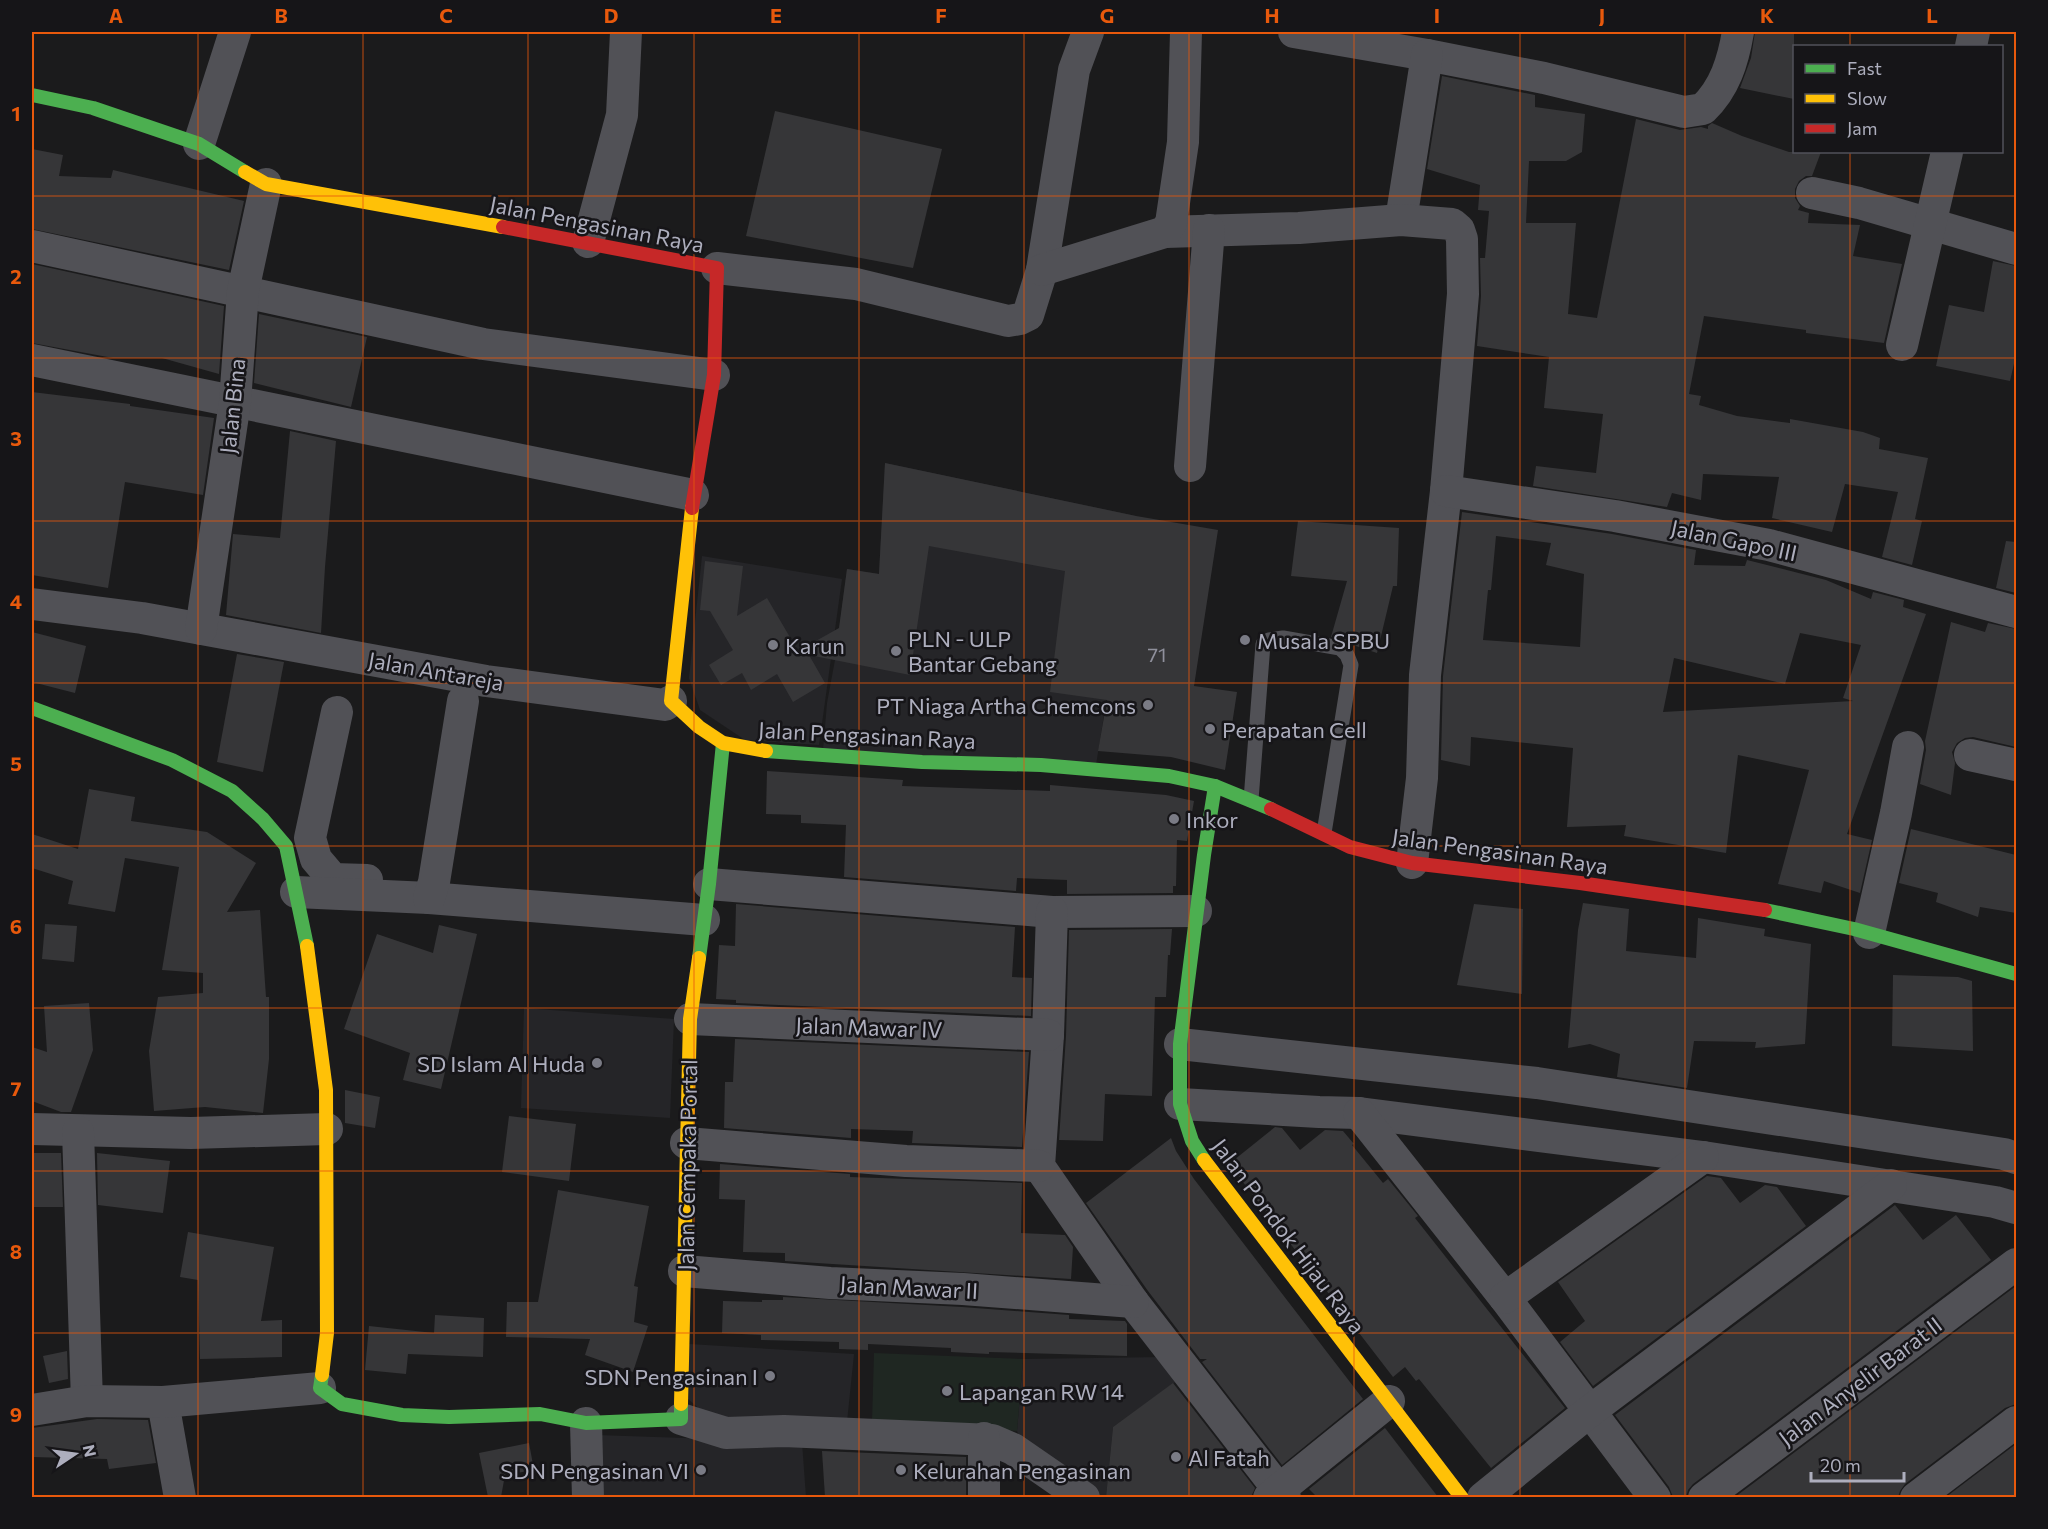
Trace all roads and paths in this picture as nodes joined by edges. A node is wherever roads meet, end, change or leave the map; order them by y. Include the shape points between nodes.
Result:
1 (235, 32) edge
2 (626, 32) edge
3 (1088, 32) edge
4 (1186, 32) edge
5 (1294, 32) edge
6 (1738, 32) edge
7 (1427, 55) junction
8 (32, 95) edge
9 (200, 144) junction
10 (1947, 153) edge
11 (266, 184) junction
12 (1812, 193) dead end
13 (1401, 220) junction
14 (1930, 225) junction
15 (1209, 230) junction
16 (1165, 232) junction
17 (588, 242) junction
18 (32, 246) edge
19 (2016, 249) edge
20 (717, 268) junction
21 (1042, 270) junction
22 (243, 291) junction
23 (1902, 345) dead end
24 (32, 360) edge
25 (714, 375) junction
26 (235, 402) junction
27 (1190, 466) dead end
28 (1446, 491) junction
29 (693, 495) junction
30 (32, 603) edge
31 (2016, 612) edge
32 (201, 629) junction
33 (464, 701) dead end
34 (671, 701) junction
35 (32, 708) edge
36 (336, 712) dead end
37 (723, 743) junction
38 (1908, 747) dead end
39 (1970, 755) dead end
40 (2016, 765) edge
41 (1215, 786) junction
42 (1251, 800) junction
43 (1324, 833) junction
44 (1412, 863) junction
45 (710, 885) junction
46 (431, 890) junction
47 (296, 892) junction
48 (1196, 911) junction
49 (1052, 912) junction
50 (704, 920) junction
51 (1869, 933) junction
52 (2016, 974) edge
53 (690, 1019) junction
54 (1048, 1035) junction
55 (1180, 1044) junction
56 (1180, 1104) junction
57 (1359, 1113) junction
58 (32, 1129) edge
59 (327, 1129) junction
60 (78, 1132) junction
61 (686, 1143) junction
62 (1702, 1157) junction
63 (2016, 1158) edge
64 (1039, 1166) junction
65 (1892, 1185) junction
66 (2016, 1208) edge
67 (2016, 1264) edge
68 (684, 1271) junction
69 (1505, 1299) junction
70 (1133, 1302) junction
71 (320, 1388) junction
72 (87, 1401) junction
73 (1389, 1401) junction
74 (163, 1402) junction
75 (32, 1410) edge
76 (1590, 1411) junction
77 (681, 1419) junction
78 (586, 1422) junction
79 (2016, 1422) edge
80 (984, 1438) junction
81 (1278, 1495) edge
82 (180, 1497) edge
83 (588, 1497) edge
84 (984, 1497) edge
85 (1084, 1497) edge
86 (1462, 1497) edge
87 (1484, 1497) edge
88 (1655, 1497) edge
89 (1704, 1497) edge
90 (1916, 1497) edge

1 - 9 street
2 - 17 street via 622,115
3 - 21 street via 1074,70
4 - 16 street via 1183,142 1171,223
5 - 7 street
6 - 7 street via 1733,60 1721,88 1703,109 1684,112
7 - 13 street
8 - 9 street, Jalan Pengasinan Raya via 93,108
9 - 11 street, Jalan Pengasinan Raya
10 - 14 street
11 - 17 street, Jalan Pengasinan Raya
11 - 22 street, Jalan Bina
12 - 14 street
13 - 15 street
13 - 28 street via 1452,224 1462,239 1463,294
14 - 19 street
14 - 23 street
15 - 16 street
15 - 27 street
16 - 21 street
17 - 20 street, Jalan Pengasinan Raya
18 - 22 street
20 - 21 street via 856,284 1008,321 1028,315
20 - 25 street, Jalan Pengasinan Raya
22 - 25 street via 483,344
22 - 26 street, Jalan Bina
24 - 26 street
25 - 29 street, Jalan Pengasinan Raya
26 - 29 street
26 - 32 street, Jalan Bina
28 - 31 street, Jalan Gapo III via 1615,516 1768,545
28 - 44 street via 1425,675 1422,778
29 - 34 street, Jalan Pengasinan Raya
30 - 32 street, Jalan Antareja
32 - 34 street, Jalan Antareja via 486,681 665,705
33 - 46 street
34 - 37 street, Jalan Pengasinan Raya
35 - 47 street via 172,760 232,791 286,846
36 - 46 street via 310,838 316,859 333,879
37 - 41 street, Jalan Pengasinan Raya via 815,756 1041,765 1169,776
37 - 45 street, Jalan Cempaka Portal
38 - 51 street
39 - 40 street
41 - 42 street, Jalan Pengasinan Raya
41 - 48 street, Jalan Pondok Hijau Raya
42 - 43 street, Jalan Pengasinan Raya
42 - 43 lane via 1263,644 1283,638 1340,648 1351,665
43 - 44 street, Jalan Pengasinan Raya via 1350,847
44 - 51 street, Jalan Pengasinan Raya via 1751,907
45 - 49 street
45 - 50 street, Jalan Cempaka Portal
46 - 47 street
46 - 50 street
47 - 59 street via 311,965
48 - 49 street
48 - 55 street, Jalan Pondok Hijau Raya
49 - 54 street
50 - 53 street, Jalan Cempaka Portal
51 - 52 street, Jalan Pengasinan Raya
53 - 54 street, Jalan Mawar IV
53 - 61 street, Jalan Cempaka Portal
54 - 64 street
55 - 56 street, Jalan Pondok Hijau Raya
55 - 63 street via 1537,1083
56 - 57 street
56 - 73 street, Jalan Pondok Hijau Raya via 1192,1141 1209,1168
57 - 62 street
57 - 69 street
58 - 60 street
59 - 60 street
59 - 71 street via 327,1333
60 - 72 street
61 - 64 street via 906,1161
61 - 68 street, Jalan Cempaka Portal
62 - 65 street
62 - 69 street
64 - 70 street
65 - 66 street
65 - 76 street
67 - 89 street, Jalan Anyelir Barat II
68 - 70 street, Jalan Mawar II
68 - 77 street, Jalan Cempaka Portal
69 - 76 street
70 - 81 street
71 - 74 street
71 - 78 street via 342,1404 402,1415 540,1414
72 - 74 street
72 - 75 street
73 - 81 street
73 - 86 street, Jalan Pondok Hijau Raya
74 - 82 street
76 - 87 street
76 - 88 street
77 - 78 street
77 - 80 street via 726,1433 784,1431
78 - 83 street
79 - 90 street
80 - 84 street
80 - 85 street via 1013,1449

